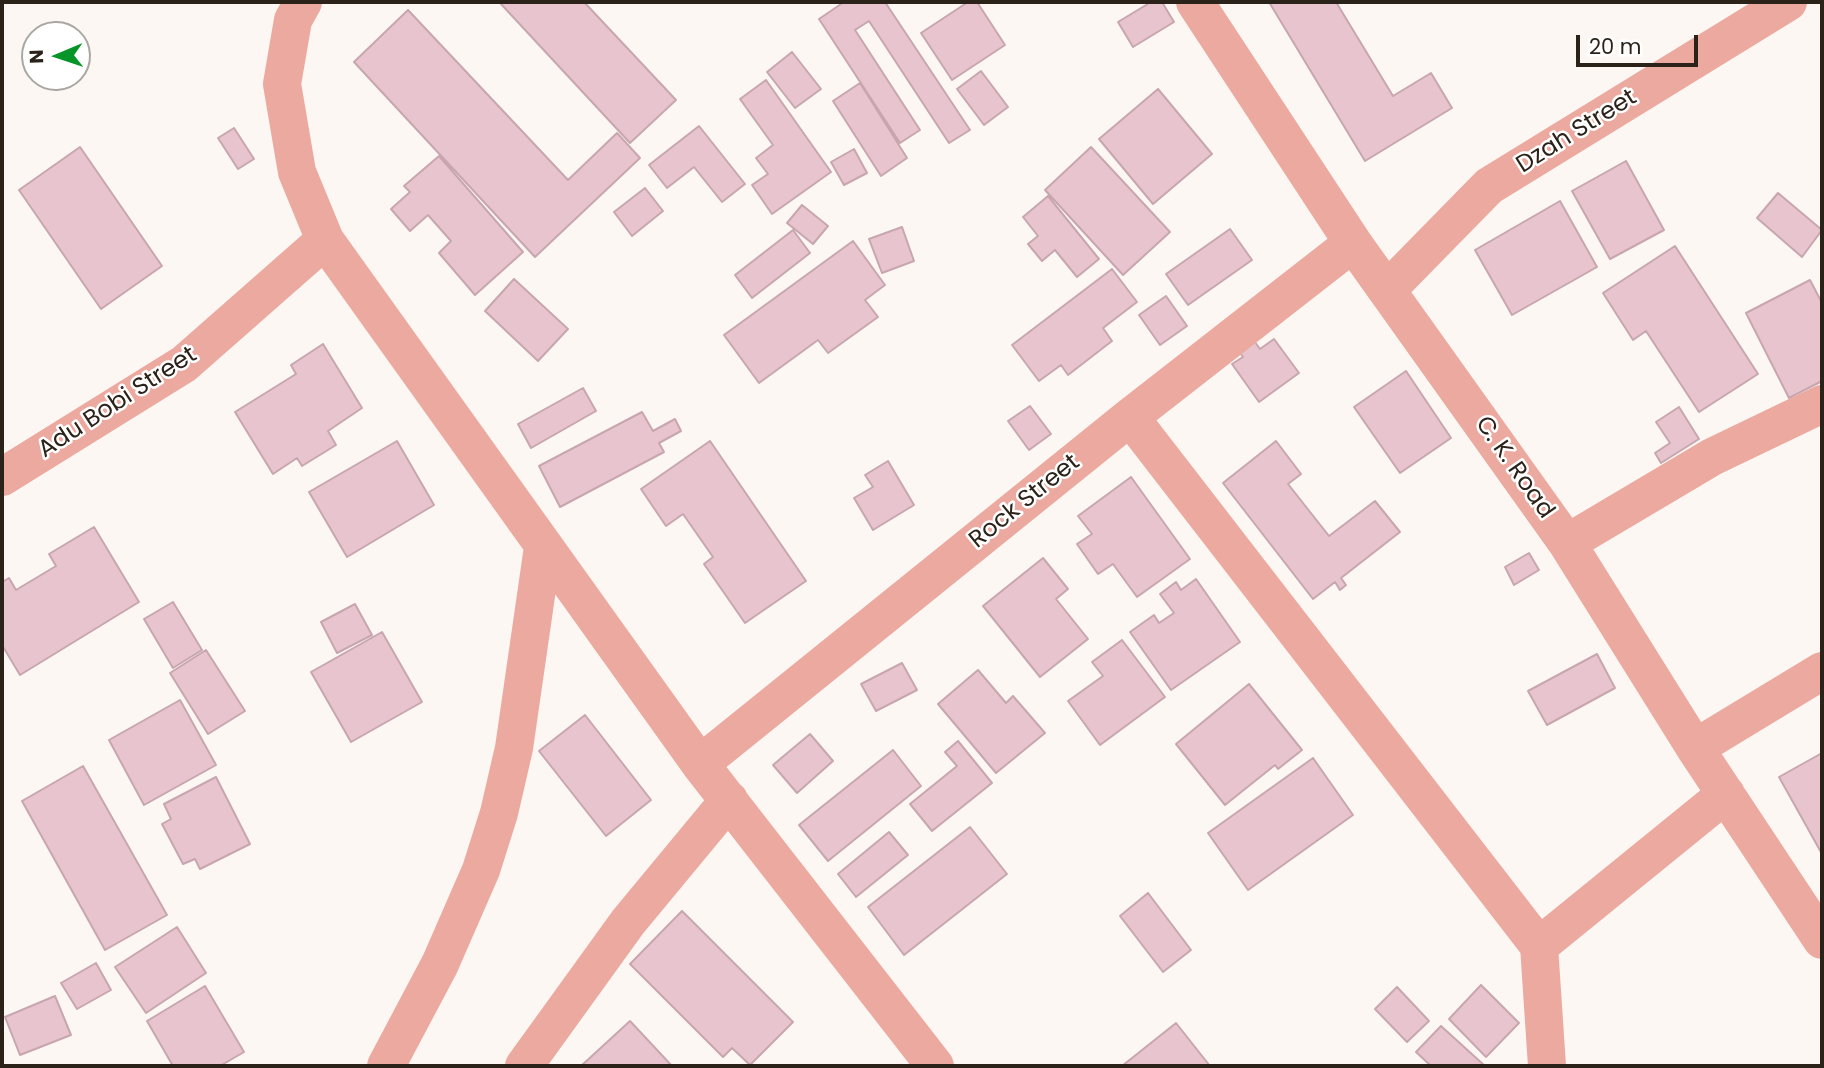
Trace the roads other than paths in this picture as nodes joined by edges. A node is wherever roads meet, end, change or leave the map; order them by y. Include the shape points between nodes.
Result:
1 (303, 2) edge
2 (1195, 2) edge
3 (1788, 2) edge
4 (325, 240) junction
5 (1353, 243) junction
6 (1388, 289) junction
7 (1822, 404) edge
8 (1130, 417) junction
9 (2, 478) edge
10 (1567, 543) junction
11 (543, 547) junction
12 (1822, 671) edge
13 (1695, 748) junction
14 (700, 764) junction
15 (1726, 794) junction
16 (729, 800) junction
17 (1822, 940) edge
18 (1539, 946) junction
19 (386, 1066) edge
20 (524, 1066) edge
21 (935, 1066) edge
22 (1547, 1066) edge

1 - 4 street via 293,20 282,84 298,172
2 - 5 street, C. K. Road
3 - 6 street, Dzah Street via 1489,186
4 - 9 street, Adu Bobi Street via 184,364
4 - 11 street
5 - 6 street, C. K. Road
5 - 8 street, Rock Street
6 - 10 street, C. K. Road
7 - 10 street via 1712,457
8 - 14 street, Rock Street
8 - 18 street
10 - 13 street, C. K. Road
11 - 14 street
11 - 19 street via 514,748 499,813 440,964
12 - 13 street
13 - 15 street, C. K. Road
14 - 16 street
15 - 17 street, C. K. Road
15 - 18 street
16 - 20 street via 628,922
16 - 21 street
18 - 22 street

